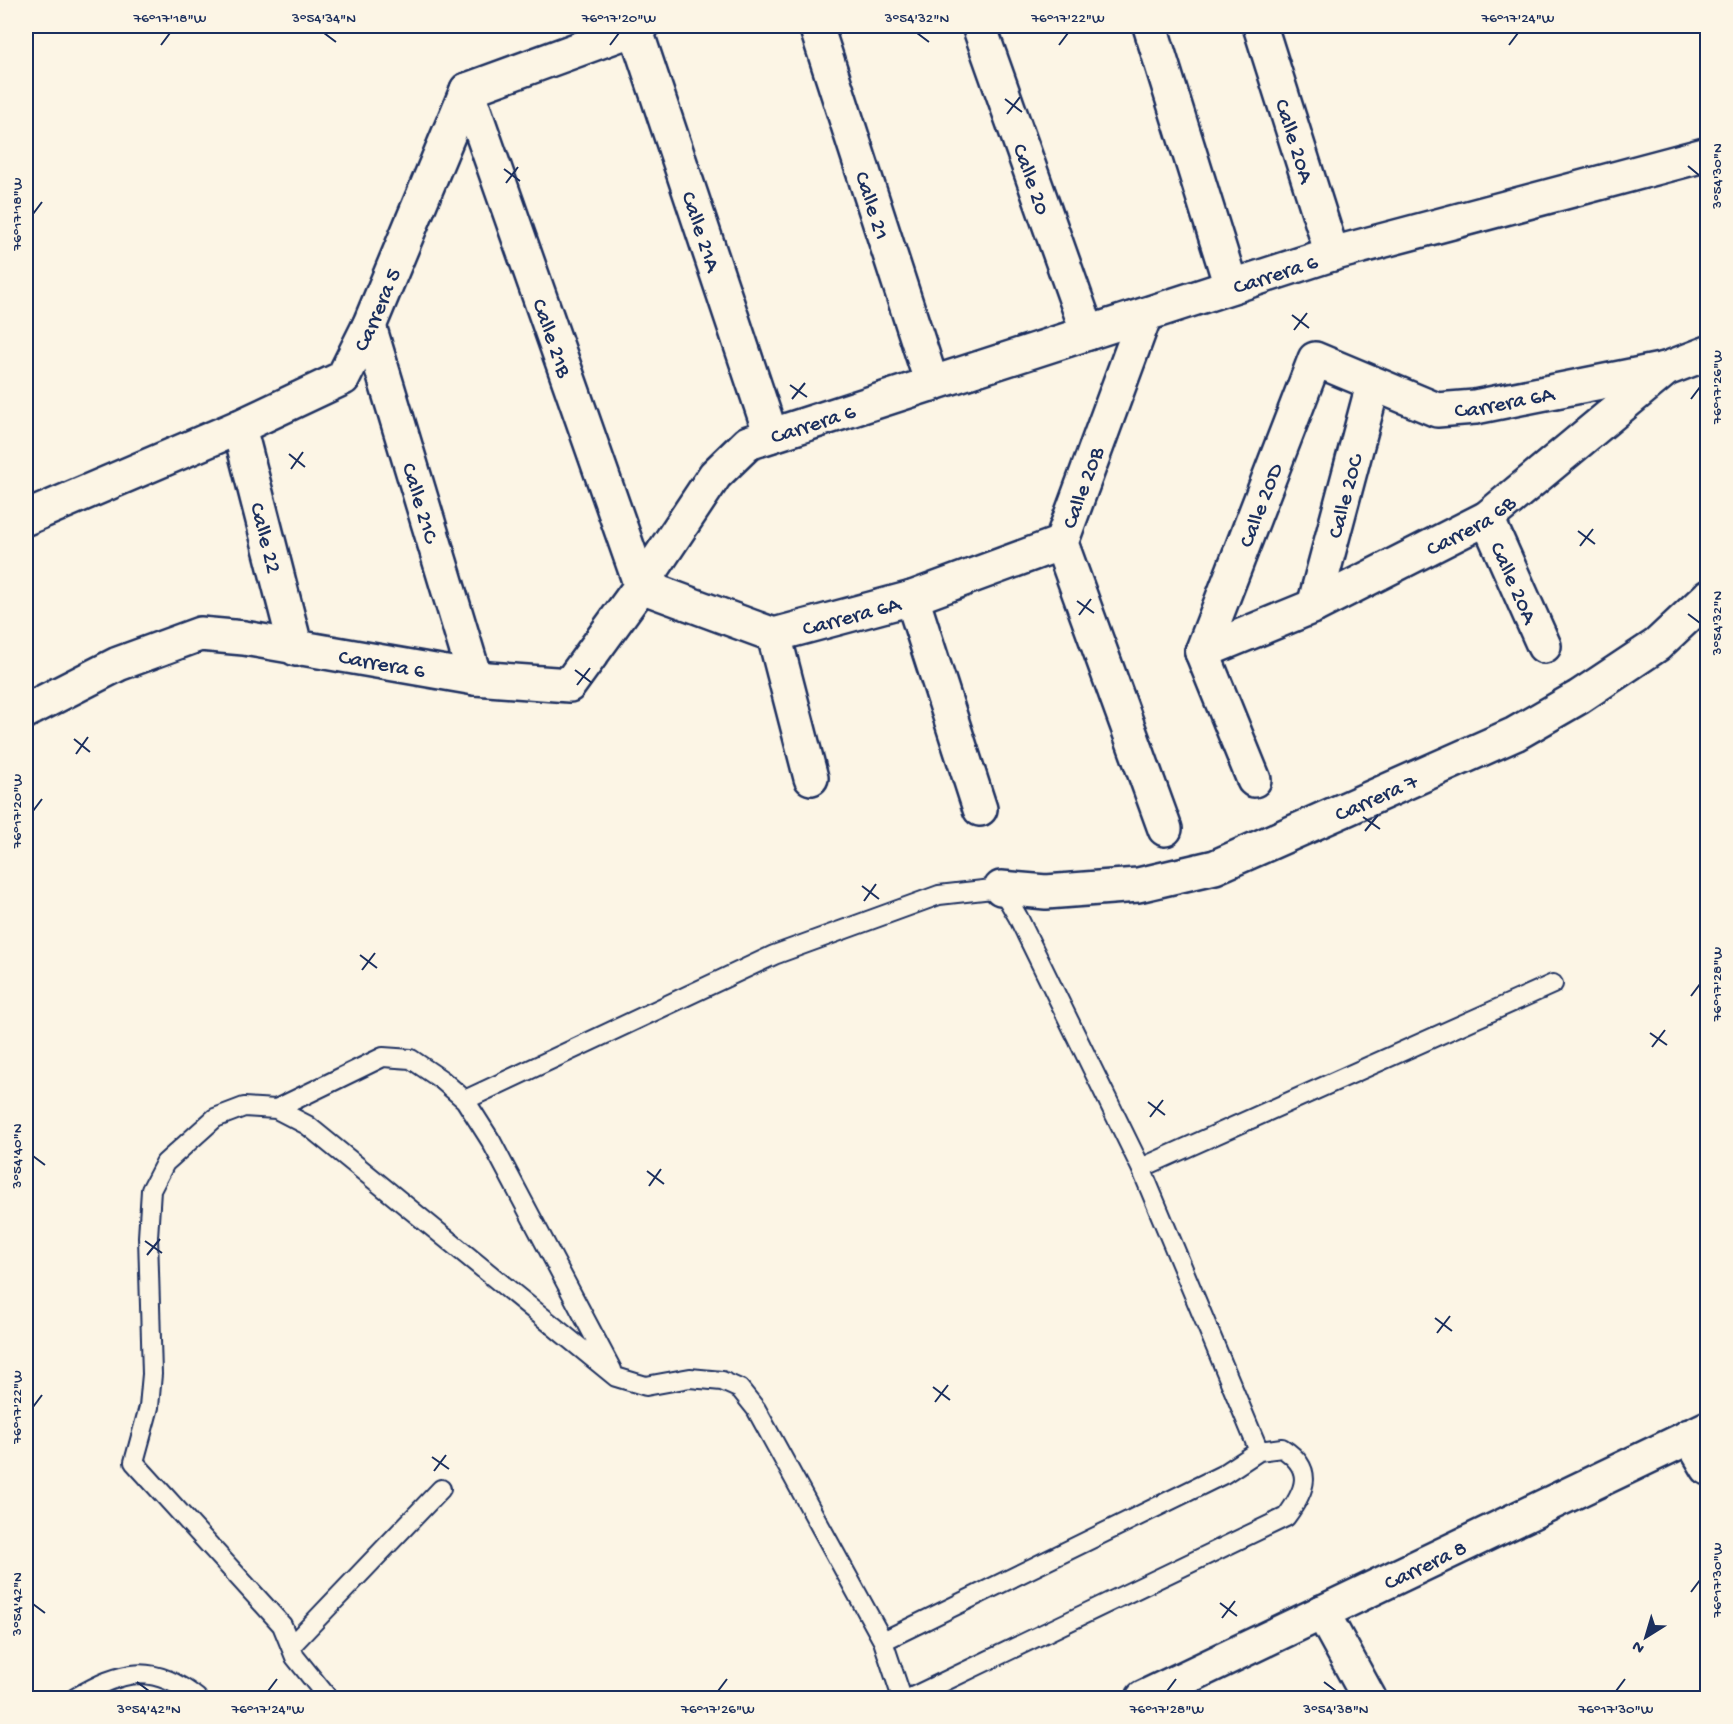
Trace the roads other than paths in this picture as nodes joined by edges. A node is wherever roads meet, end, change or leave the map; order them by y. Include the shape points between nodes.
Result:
1 (816, 26) edge
2 (979, 26) edge
3 (1150, 26) edge
4 (1260, 26) edge
5 (639, 27) edge
6 (467, 90) junction
7 (1707, 154) edge
8 (1332, 254) junction
9 (1231, 286) junction
10 (1145, 315) junction
11 (369, 326) junction
12 (1088, 333) junction
13 (1707, 353) edge
14 (1315, 359) joint
15 (1666, 369) junction
16 (932, 384) junction
17 (1373, 385) junction
18 (239, 427) junction
19 (771, 435) junction
20 (26, 518) edge
21 (1487, 518) junction
22 (1061, 543) junction
23 (641, 586) junction
24 (1707, 597) edge
25 (912, 598) junction
26 (1314, 606) junction
27 (774, 635) junction
28 (1544, 646) dead end
29 (296, 649) junction
30 (1202, 652) junction
31 (475, 678) junction
32 (26, 711) edge
33 (811, 778) dead end
34 (1254, 780) dead end
35 (980, 808) dead end
36 (1164, 829) dead end
37 (1001, 888) junction
38 (1553, 984) dead end
39 (465, 1100) junction
40 (276, 1109) junction
41 (1141, 1168) junction
42 (616, 1377) junction
43 (1698, 1432) edge
44 (1259, 1451) junction
45 (1707, 1468) edge
46 (441, 1489) dead end
47 (1322, 1612) junction
48 (883, 1641) junction
49 (291, 1646) junction
50 (75, 1698) edge
51 (197, 1698) edge
52 (328, 1698) edge
53 (902, 1698) edge
54 (910, 1698) edge
55 (1143, 1698) edge
56 (1369, 1698) edge

1 - 16 street, Calle 21
2 - 12 street, Calle 20
3 - 9 street
4 - 8 street, Calle 20A
5 - 6 street
5 - 19 street, Calle 21A
6 - 11 street, Carrera 5
6 - 23 street, Calle 21B
7 - 8 street, Carrera 6
8 - 9 street, Carrera 6
9 - 10 street, Carrera 6
10 - 12 street, Carrera 6
10 - 22 street, Calle 20B
11 - 18 street, Carrera 5 via 343,378
11 - 31 street, Calle 21C
12 - 16 street, Carrera 6
13 - 15 street, Carrera 6B
14 - 17 street, Carrera 6A
14 - 30 street, Calle 20D
15 - 17 street, Carrera 6A via 1475,407 1437,410
15 - 21 street, Carrera 6B
16 - 19 street, Carrera 6
17 - 26 street, Calle 20C
18 - 20 street, Carrera 5
18 - 29 street, Calle 22
19 - 23 street, Carrera 6 via 748,443 715,475
21 - 26 street, Carrera 6B
21 - 28 street, Calle 20A
22 - 25 street, Carrera 6A
22 - 36 street, Calle 20B
23 - 27 street, Carrera 6A
23 - 31 street, Carrera 6 via 569,685
24 - 37 street, Carrera 7 via 1657,645 1515,734 1215,867 1138,885 1046,892
25 - 27 street, Carrera 6A
25 - 35 street
26 - 30 street, Carrera 6B
27 - 33 street
29 - 31 street, Carrera 6
29 - 32 street, Carrera 6 via 200,634 118,664
30 - 34 street
37 - 39 lane via 939,895 774,955
37 - 41 lane
38 - 41 lane
39 - 40 lane via 411,1059 383,1057
39 - 42 lane via 491,1141
40 - 42 lane via 307,1125
40 - 49 lane via 244,1107 215,1118 165,1163 151,1190 148,1237 152,1374 149,1407 134,1462 282,1625
41 - 44 lane
42 - 48 lane via 646,1386 690,1378 722,1381 740,1389 756,1409
43 - 45 street
43 - 47 street, Carrera 8
44 - 48 lane via 1224,1474
44 - 54 lane via 1282,1448 1296,1457 1304,1472 1303,1494 1286,1517
46 - 49 lane
47 - 55 street, Carrera 8
47 - 56 street
48 - 53 lane
49 - 52 lane via 295,1657
50 - 51 lane via 121,1676 141,1673 166,1679

